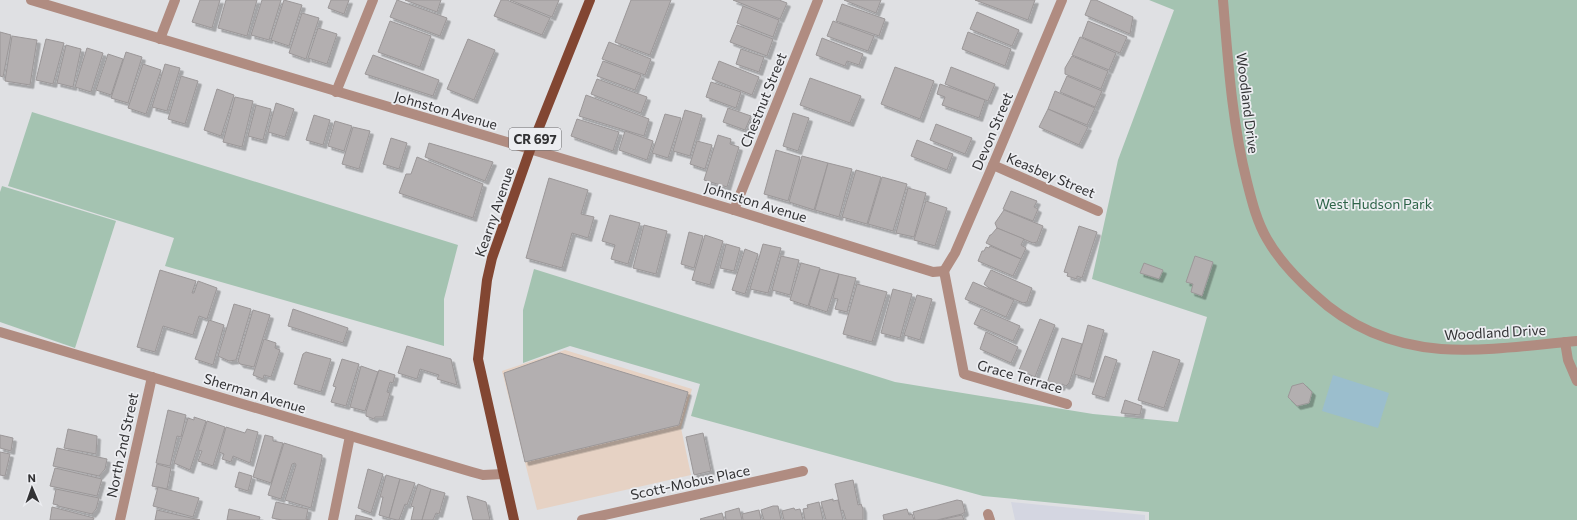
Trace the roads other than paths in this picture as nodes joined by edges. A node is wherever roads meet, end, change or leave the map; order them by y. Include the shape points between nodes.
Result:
1 (31, 0) edge
2 (176, 0) edge
3 (373, 0) edge
4 (590, 0) edge
5 (818, 0) edge
6 (1062, 0) edge
7 (1223, 0) edge
8 (160, 39) junction
9 (336, 92) junction
10 (530, 150) junction
11 (993, 165) junction
12 (734, 210) junction
13 (1098, 210) dead end
14 (944, 271) junction
15 (0, 332) edge
16 (1577, 341) edge
17 (1566, 342) junction
18 (152, 377) junction
19 (1577, 381) edge
20 (1067, 404) dead end
21 (350, 436) junction
22 (803, 471) dead end
23 (503, 474) junction
24 (120, 520) edge
25 (333, 520) edge
26 (514, 520) edge
27 (582, 520) edge

1 - 8 street, Johnston Avenue
2 - 8 street
3 - 9 street
4 - 10 main road, Kearny Avenue / CR 697
5 - 12 street, Chestnut Street
6 - 11 street, Devon Street
7 - 17 street, Woodland Drive via 1236,133 1252,200 1267,239 1277,255 1305,286 1353,325 1404,343 1461,349
8 - 9 street, Johnston Avenue
9 - 10 street, Johnston Avenue
10 - 12 street, Johnston Avenue
10 - 23 main road, Kearny Avenue / CR 697 via 492,258 478,349 480,371
11 - 13 street, Keasbey Street
11 - 14 street, Devon Street via 955,253
12 - 14 street, Johnston Avenue via 933,272
14 - 20 street, Grace Terrace via 964,374
15 - 18 street, Sherman Avenue
16 - 17 street, Woodland Drive
17 - 19 street via 1568,360
18 - 21 street, Sherman Avenue
18 - 24 street, North 2nd Street
21 - 23 street, Sherman Avenue via 483,475
21 - 25 street
22 - 27 street, Scott-Mobus Place
23 - 26 main road, CR 697

